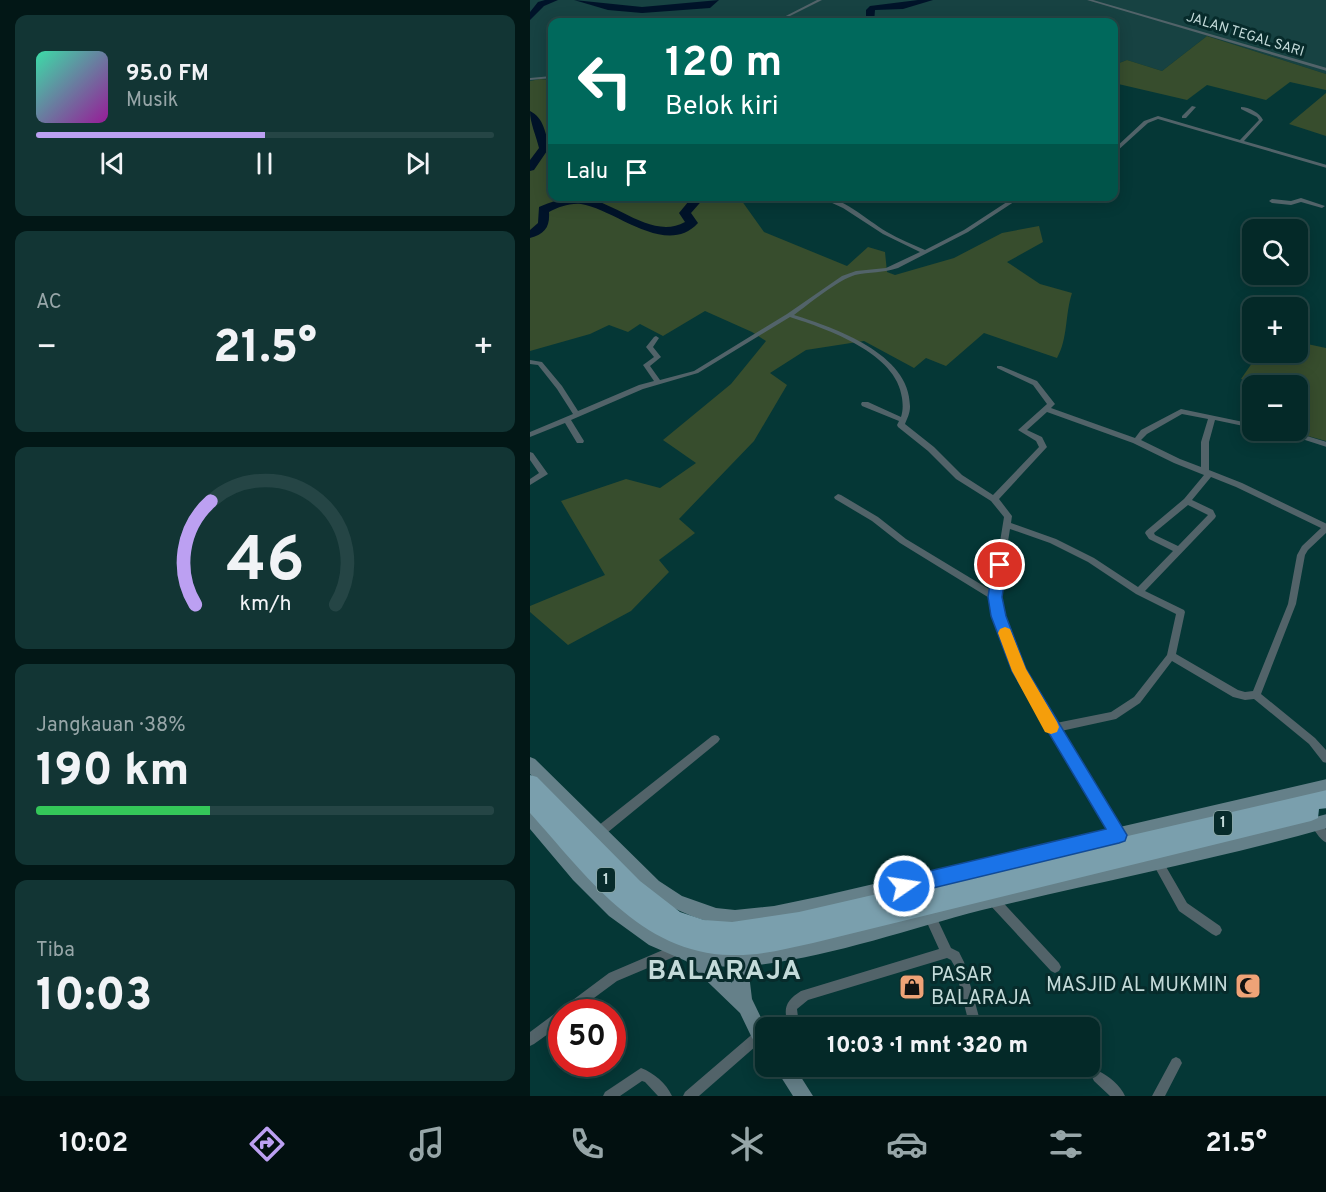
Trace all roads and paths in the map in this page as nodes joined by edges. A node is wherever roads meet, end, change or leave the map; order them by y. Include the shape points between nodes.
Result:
1 (820, 0) edge
2 (1089, 0) edge
3 (784, 18) edge
4 (1326, 70) edge
5 (548, 76) edge
6 (530, 79) edge
7 (1194, 107) dead end
8 (1243, 108) dead end
9 (1181, 120) junction
10 (1241, 141) junction
11 (1118, 148) edge
12 (1326, 167) edge
13 (831, 201) edge
14 (1013, 201) edge
15 (1272, 201) dead end
16 (1325, 204) edge
17 (925, 252) junction
18 (789, 315) junction
19 (656, 338) dead end
20 (530, 362) edge
21 (999, 367) dead end
22 (658, 382) junction
23 (865, 404) dead end
24 (1047, 409) junction
25 (577, 415) junction
26 (1212, 418) junction
27 (567, 420) junction
28 (902, 420) junction
29 (1242, 424) edge
30 (530, 435) edge
31 (1308, 440) edge
32 (581, 441) dead end
33 (1136, 441) junction
34 (1326, 446) edge
35 (530, 454) edge
36 (1207, 472) junction
37 (530, 482) edge
38 (838, 497) dead end
39 (994, 500) junction
40 (1187, 501) junction
41 (1006, 524) junction
42 (1326, 527) edge
43 (1179, 550) junction
44 (1139, 592) junction
45 (995, 597) junction
46 (1171, 656) junction
47 (1256, 694) junction
48 (1052, 728) junction
49 (715, 739) dead end
50 (1326, 759) edge
51 (530, 764) edge
52 (530, 783) edge
53 (1326, 786) edge
54 (1326, 799) edge
55 (530, 800) edge
56 (1323, 818) edge
57 (531, 820) edge
58 (598, 833) junction
59 (1119, 835) junction
60 (1326, 838) edge
61 (1074, 846) junction
62 (1157, 862) junction
63 (1092, 877) junction
64 (993, 900) junction
65 (822, 904) junction
66 (930, 916) junction
67 (752, 919) junction
68 (1216, 930) dead end
69 (819, 945) junction
70 (684, 952) junction
71 (947, 952) junction
72 (740, 957) junction
73 (1055, 967) dead end
74 (583, 999) edge
75 (744, 1007) junction
76 (794, 1017) edge
77 (973, 1017) edge
78 (755, 1025) edge
79 (548, 1026) edge
80 (530, 1040) edge
81 (755, 1044) edge
82 (1176, 1063) dead end
83 (791, 1077) edge
84 (1098, 1077) dead end
85 (610, 1096) edge
86 (666, 1096) edge
87 (689, 1096) edge
88 (804, 1096) edge
89 (1119, 1096) edge
90 (1158, 1096) edge

1 - 3 street
2 - 4 street, JALAN TEGAL SARI
5 - 6 street
7 - 9 street
8 - 10 street via 1261,120
9 - 10 street
9 - 11 street via 1151,119
10 - 12 street
13 - 17 street
14 - 17 street
15 - 16 street
17 - 18 street via 887,270 844,277
18 - 22 street via 696,372
18 - 28 street via 832,330 891,365 900,377 906,400
19 - 22 street via 649,347 658,357 647,365
20 - 25 street via 539,363
21 - 24 street via 1038,386 1051,404
22 - 25 street
23 - 28 street
24 - 33 street
24 - 39 street via 1022,430 1039,439 1043,447
25 - 27 street
26 - 29 street
26 - 33 street via 1181,411 1144,432
26 - 36 street via 1205,442
27 - 30 street
27 - 32 street
28 - 39 street via 901,425 959,477
31 - 34 street
33 - 36 street
35 - 37 street via 544,474
36 - 40 street
36 - 42 street
38 - 45 street
39 - 41 street via 1006,512
40 - 43 street via 1212,516
40 - 43 street via 1149,533
41 - 44 street via 1091,560
41 - 45 street
42 - 47 street via 1301,555 1292,604
43 - 44 street
44 - 46 street via 1182,614
45 - 48 street via 998,616 1019,671
46 - 47 street via 1236,694
46 - 48 street via 1137,700 1113,716
47 - 50 street via 1312,741
48 - 59 street
49 - 58 street
51 - 58 main road
52 - 54 highway, 1 via 652,905 676,921 703,930 733,932 813,920
53 - 59 main road
55 - 56 highway, 1 via 649,919 696,941 732,945 813,933 1273,823
56 - 60 street
56 - 62 main road
57 - 70 main road via 629,922
58 - 67 main road via 653,887 676,902 699,913
59 - 61 main road
61 - 63 main road via 1091,856
61 - 65 main road
62 - 63 main road
62 - 68 street via 1183,907
63 - 64 main road
64 - 66 main road
64 - 73 street
65 - 67 main road
65 - 69 main road via 830,911 830,921
66 - 69 main road
66 - 71 street
67 - 72 main road
69 - 72 main road
70 - 72 main road
70 - 74 street via 613,977
70 - 75 main road
71 - 76 street via 805,994 792,1005
71 - 77 street via 960,966
72 - 75 main road
75 - 78 main road
79 - 80 street
81 - 87 street
82 - 90 street
83 - 88 main road
84 - 89 street
85 - 86 street via 641,1074 649,1077

